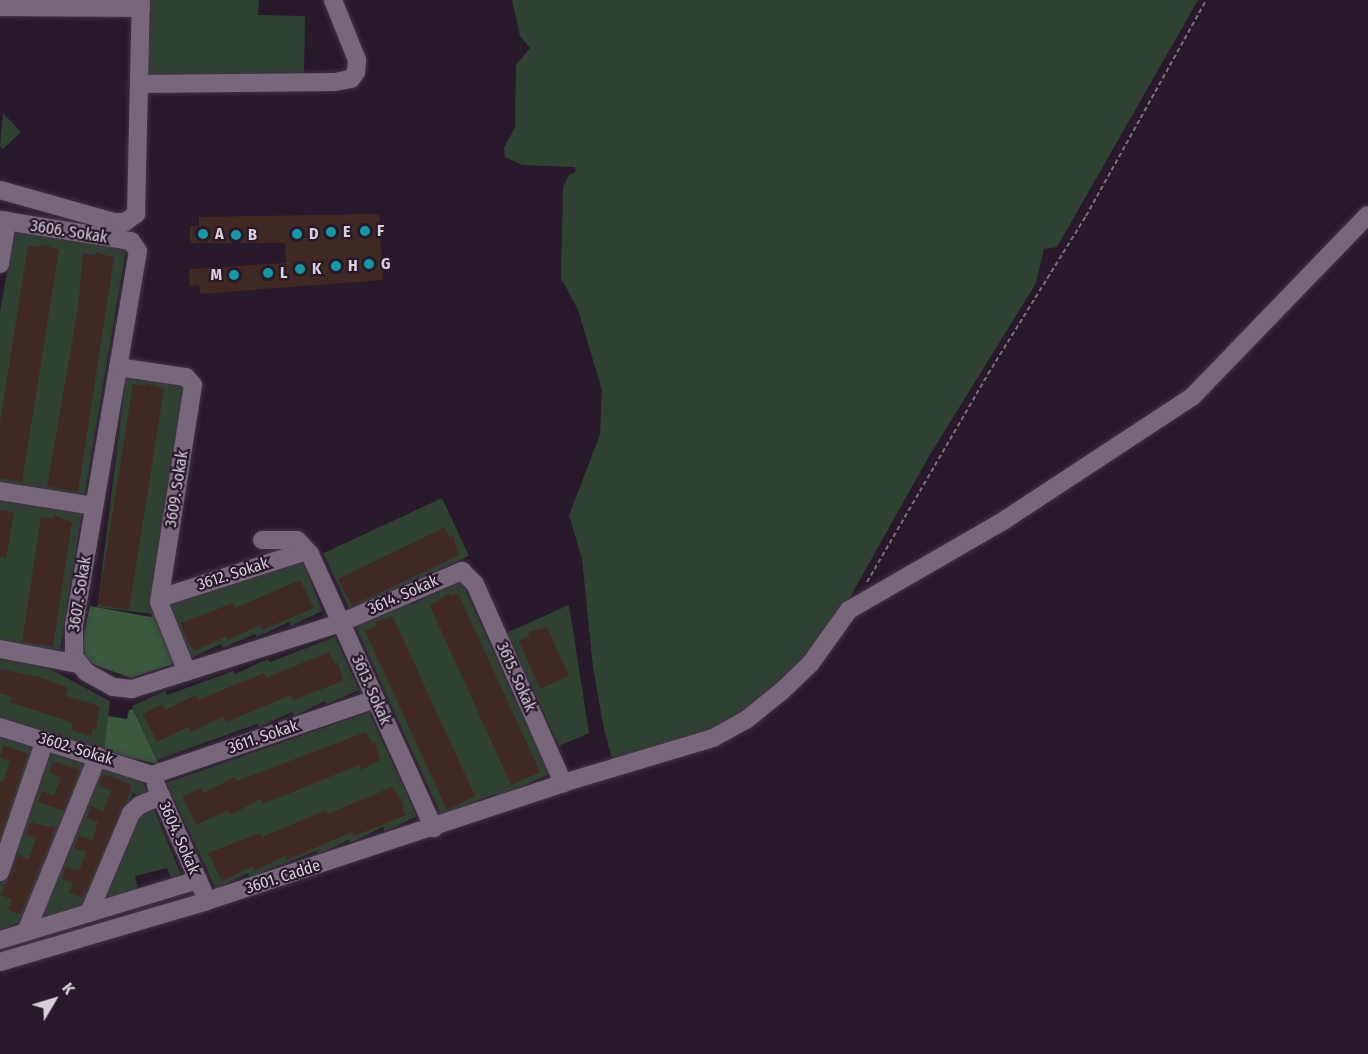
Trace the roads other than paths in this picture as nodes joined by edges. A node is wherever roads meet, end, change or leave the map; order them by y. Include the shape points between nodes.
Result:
1 (333, 0) edge
2 (141, 4) edge
3 (0, 7) edge
4 (140, 84) junction
5 (0, 190) edge
6 (1368, 215) edge
7 (4, 221) edge
8 (137, 246) joint
9 (0, 264) edge
10 (118, 367) junction
11 (0, 491) edge
12 (94, 506) junction
13 (262, 540) dead end
14 (308, 554) junction
15 (467, 573) joint
16 (160, 598) junction
17 (340, 623) junction
18 (0, 649) edge
19 (78, 664) junction
20 (187, 672) junction
21 (375, 699) junction
22 (0, 727) edge
23 (45, 740) junction
24 (98, 756) junction
25 (152, 775) junction
26 (563, 783) junction
27 (161, 796) junction
28 (434, 828) junction
29 (0, 872) edge
30 (198, 880) junction
31 (207, 901) junction
32 (89, 913) junction
33 (26, 932) junction
34 (0, 940) edge
35 (0, 962) edge

1 - 4 street via 357,60 357,72 351,79
2 - 3 street
2 - 4 street
4 - 5 street via 136,214 125,222 114,222
6 - 26 street, 3601. Cadde via 1192,397 1003,521 849,610 811,663 746,720 684,749
7 - 8 street, 3606. Sokak
7 - 9 street
8 - 10 street, 3607. Sokak
10 - 12 street, 3607. Sokak
10 - 16 street, 3609. Sokak via 190,380 193,390
11 - 12 street
12 - 19 street, 3607. Sokak via 73,636
13 - 14 street via 297,540
14 - 16 street, 3612. Sokak
14 - 17 street, 3613. Sokak
15 - 17 street, 3614. Sokak via 453,573
15 - 26 street, 3615. Sokak
16 - 20 street
17 - 20 street
17 - 21 street, 3613. Sokak
18 - 19 street
19 - 20 street via 94,678 123,690
21 - 25 street, 3611. Sokak
21 - 28 street, 3613. Sokak
22 - 23 street, 3602. Sokak
23 - 24 street, 3602. Sokak
23 - 29 street
24 - 25 street, 3602. Sokak
24 - 33 street
25 - 27 street, 3604. Sokak
26 - 28 street, 3601. Cadde
27 - 30 street, 3604. Sokak
27 - 32 street via 131,813
28 - 31 street, 3601. Cadde
30 - 31 street, 3604. Sokak
30 - 32 street
31 - 35 street, 3601. Cadde
32 - 33 street
33 - 34 street

